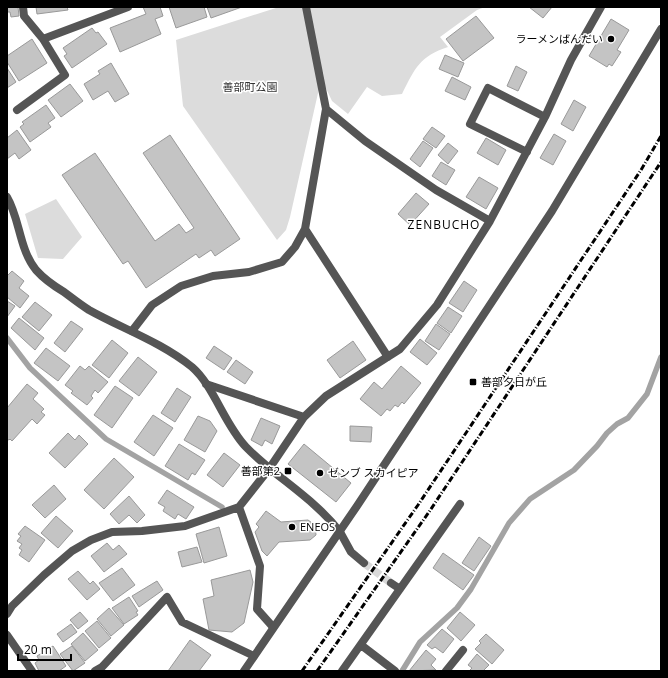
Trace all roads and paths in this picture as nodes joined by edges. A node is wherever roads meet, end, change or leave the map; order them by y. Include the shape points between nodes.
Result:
1 (23, 7) edge
2 (128, 7) edge
3 (306, 7) edge
4 (601, 7) edge
5 (661, 30) edge
6 (43, 39) junction
7 (326, 108) junction
8 (17, 110) dead end
9 (545, 117) junction
10 (527, 152) junction
11 (7, 197) edge
12 (490, 221) junction
13 (306, 230) junction
14 (132, 331) junction
15 (388, 357) junction
16 (206, 384) junction
17 (304, 417) junction
18 (269, 469) junction
19 (460, 504) dead end
20 (239, 507) junction
21 (340, 532) junction
22 (364, 563) tunnel mouth
23 (391, 583) tunnel mouth
24 (400, 589) junction
25 (7, 614) edge
26 (273, 627) junction
27 (7, 634) edge
28 (361, 645) junction
29 (463, 650) dead end
30 (254, 656) junction
31 (32, 671) edge
32 (95, 671) edge
33 (244, 671) edge
34 (342, 671) edge
35 (395, 671) edge
36 (446, 671) edge

1 - 6 street via 24,16
2 - 6 street
3 - 7 street
4 - 9 street via 571,60
5 - 21 street via 552,211
6 - 8 street via 66,75
7 - 12 street via 365,141 436,190
7 - 13 street
9 - 10 street
9 - 10 street via 488,88 470,124
10 - 12 street
11 - 14 street via 22,241 36,269 49,282 89,309
12 - 15 street via 437,305 400,349
13 - 14 street via 282,262 249,272 213,276 181,286 152,305
13 - 15 street
14 - 16 street via 170,351 193,368
15 - 17 street via 326,396
16 - 17 street
16 - 18 street via 240,440
17 - 18 street
18 - 20 street
18 - 21 street via 326,514
19 - 24 street
20 - 25 street via 185,526 112,532 91,540 72,551 12,606
20 - 26 street via 260,566 257,609
21 - 22 street via 351,552
21 - 26 street
23 - 24 street
24 - 28 street
26 - 30 street
27 - 31 street
28 - 34 street
28 - 35 street
29 - 36 street
30 - 32 street via 182,622 167,597 102,667
30 - 33 street

